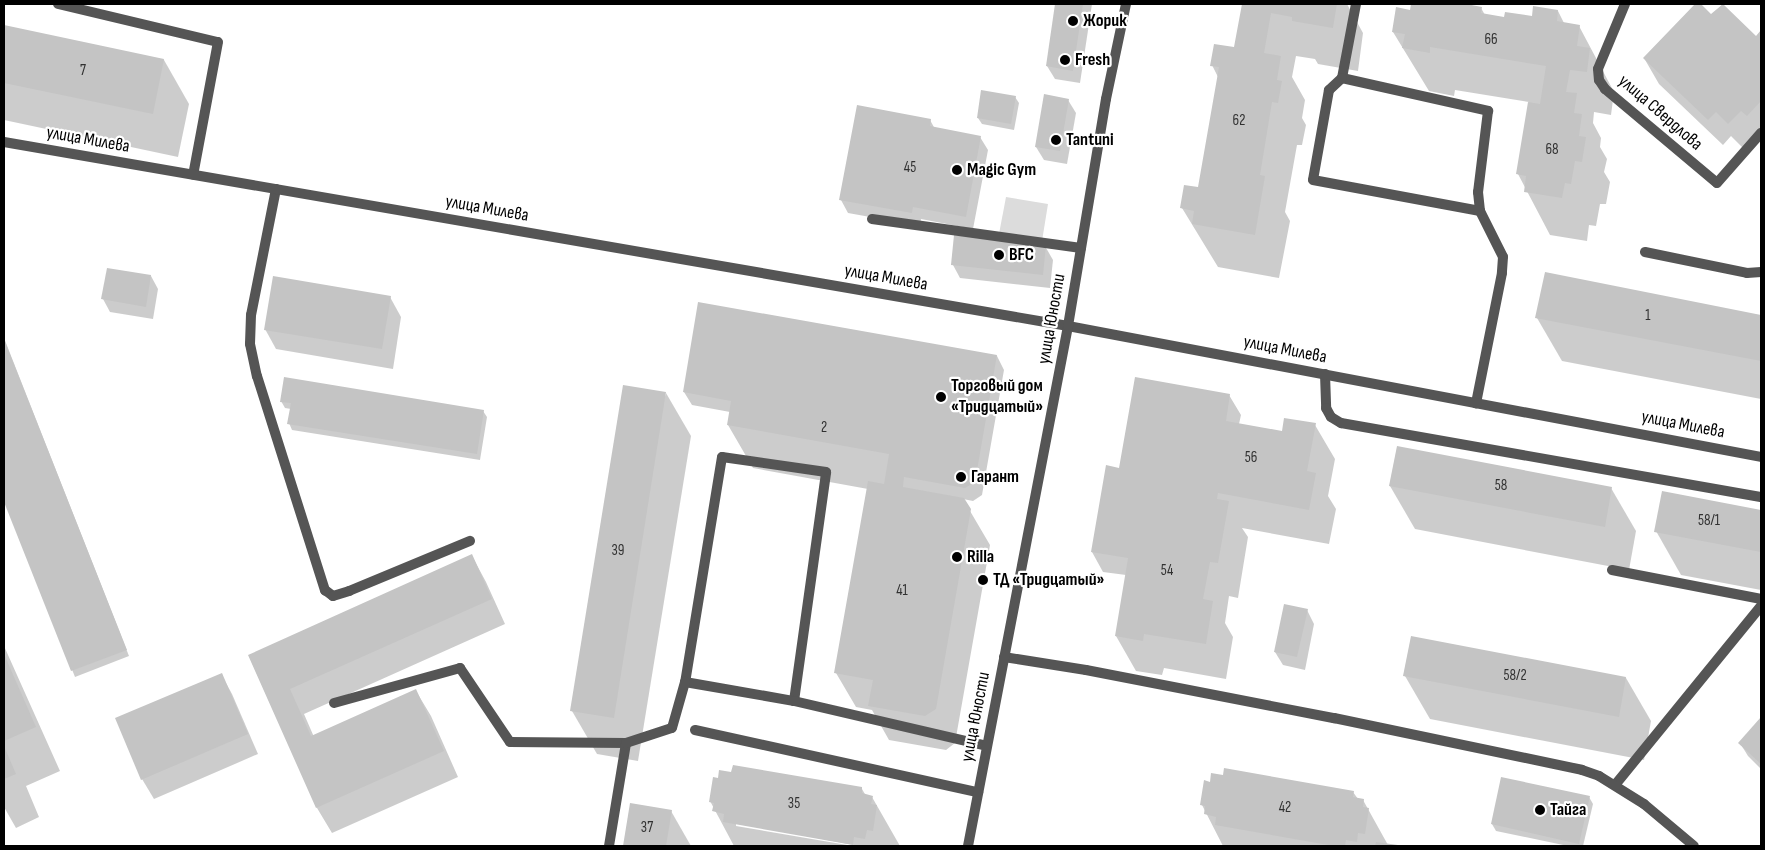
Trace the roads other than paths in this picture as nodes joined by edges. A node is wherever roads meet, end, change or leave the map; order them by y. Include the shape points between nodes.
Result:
1 (58, 4) edge
2 (1126, 4) edge
3 (1356, 4) edge
4 (1625, 4) edge
5 (1342, 78) junction
6 (1761, 133) edge
7 (4, 142) edge
8 (193, 175) junction
9 (276, 189) junction
10 (1480, 211) junction
11 (872, 219) dead end
12 (1081, 248) junction
13 (1646, 252) dead end
14 (1761, 272) edge
15 (1068, 326) junction
16 (1325, 374) junction
17 (1476, 402) junction
18 (1761, 457) edge
19 (1761, 497) edge
20 (470, 540) dead end
21 (1612, 570) dead end
22 (1761, 599) edge
23 (1761, 606) edge
24 (1004, 657) junction
25 (685, 682) junction
26 (794, 700) junction
27 (334, 703) dead end
28 (695, 730) dead end
29 (626, 744) junction
30 (987, 746) junction
31 (1615, 785) junction
32 (978, 792) junction
33 (608, 846) edge
34 (968, 846) edge
35 (1694, 846) edge

1 - 8 street via 218,42
2 - 12 street, улица Юности
3 - 5 street
4 - 6 street, улица Свердлова via 1598,69 1599,80 1606,89 1717,183
5 - 10 street via 1488,111 1478,192
5 - 10 street via 1329,90 1313,180
7 - 8 street, улица Милева
8 - 9 street, улица Милева
9 - 15 street, улица Милева
9 - 20 street via 251,315 250,344 257,376 325,590 333,596 349,591
10 - 17 street via 1503,257
11 - 12 street
12 - 15 street, улица Юности
13 - 14 street via 1747,273
15 - 16 street, улица Милева
15 - 24 street, улица Юности
16 - 17 street, улица Милева
16 - 19 street via 1326,408 1330,418 1341,423
17 - 18 street, улица Милева
21 - 22 street
23 - 31 street
24 - 30 street, улица Юности
24 - 31 street via 1086,670 1544,762 1582,770
25 - 26 street
25 - 26 street via 722,457 826,472
25 - 29 street via 672,728
26 - 30 street
27 - 29 street via 460,668 510,742
28 - 32 street
29 - 33 street
30 - 32 street, улица Юности
31 - 35 street via 1644,804
32 - 34 street, улица Юности

